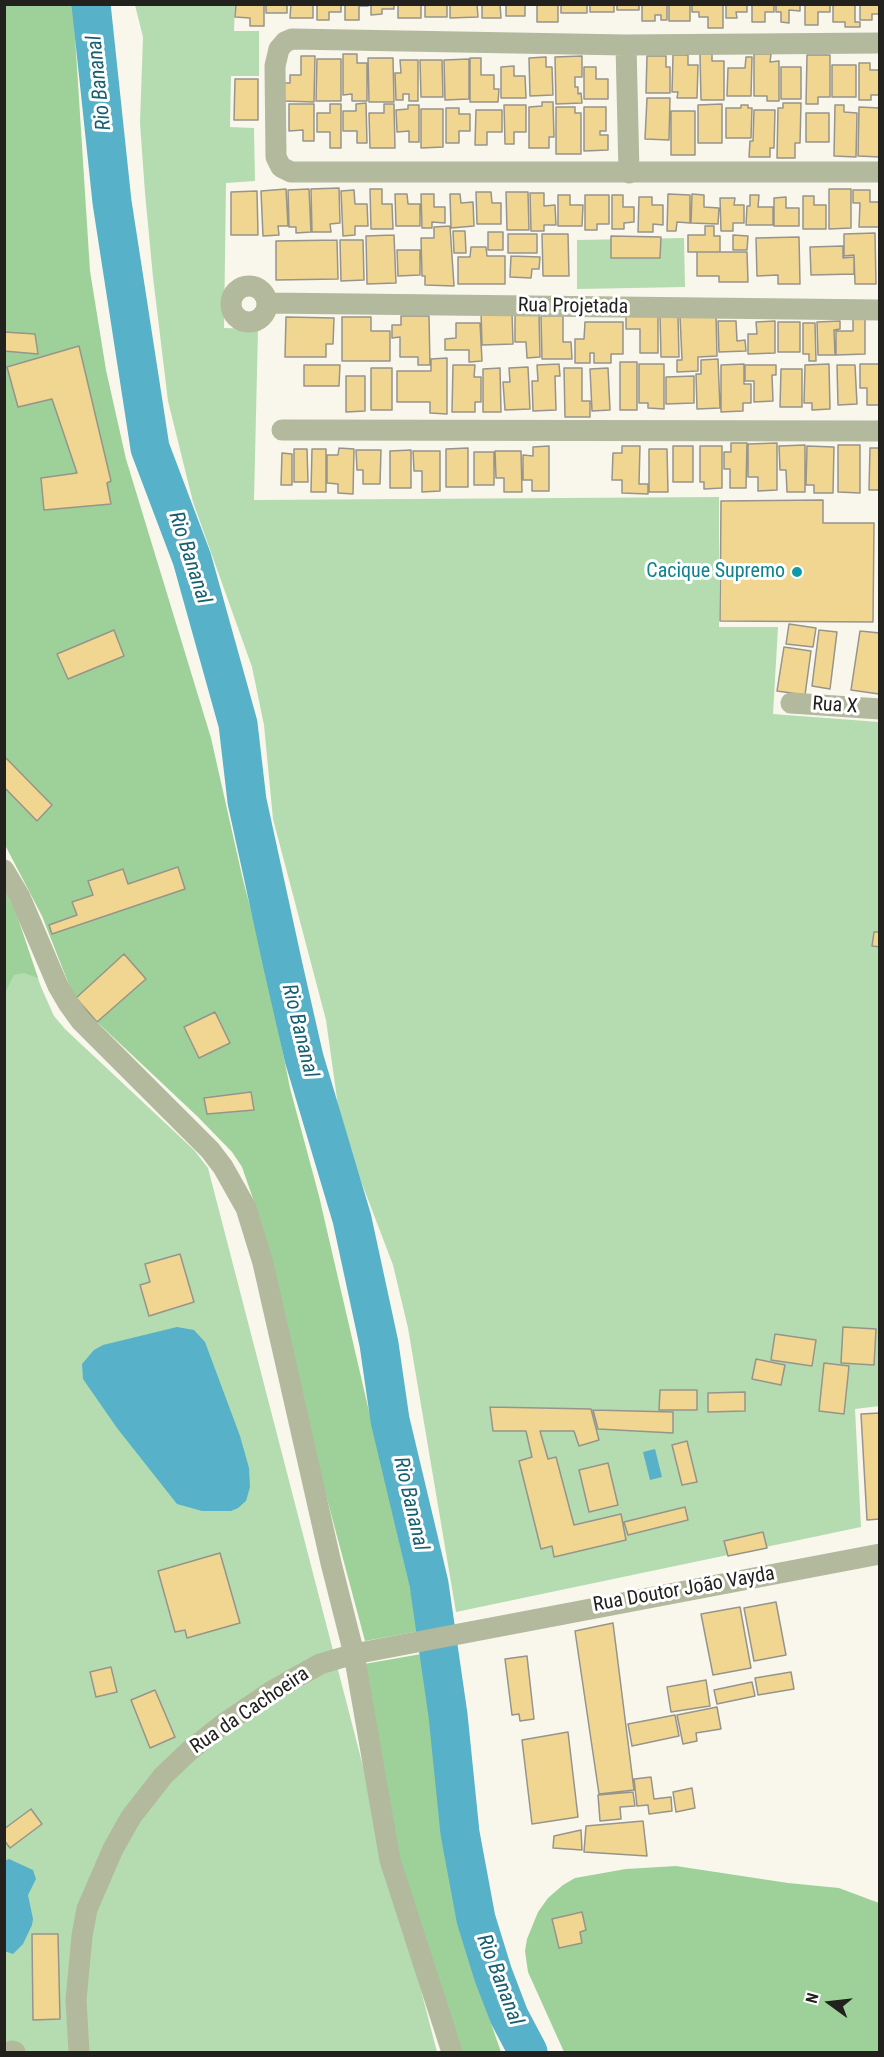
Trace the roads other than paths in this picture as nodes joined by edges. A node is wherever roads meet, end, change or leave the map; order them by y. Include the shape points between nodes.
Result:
1 (879, 43) edge
2 (626, 45) junction
3 (879, 172) edge
4 (629, 173) junction
5 (267, 303) dead end
6 (879, 310) edge
7 (282, 430) dead end
8 (879, 431) edge
9 (791, 702) dead end
10 (879, 709) edge
11 (4, 870) edge
12 (879, 1554) edge
13 (384, 1647) joint
14 (354, 1654) junction
15 (81, 2046) edge
16 (452, 2052) edge

1 - 2 street
2 - 4 street
2 - 4 street via 288,40 279,49 276,60 276,158 281,168 296,173
3 - 4 street
5 - 6 street, Rua Projetada
7 - 8 street
9 - 10 street, Rua X
11 - 14 street via 68,1003 81,1021 210,1150 246,1208 263,1263
12 - 13 street, Rua Doutor João Vayda
13 - 14 street, Rua da Cachoeira
14 - 15 street, Rua da Cachoeira via 320,1664 247,1708 188,1752 146,1796 112,1849 87,1909 78,1964
14 - 16 street via 390,1860

